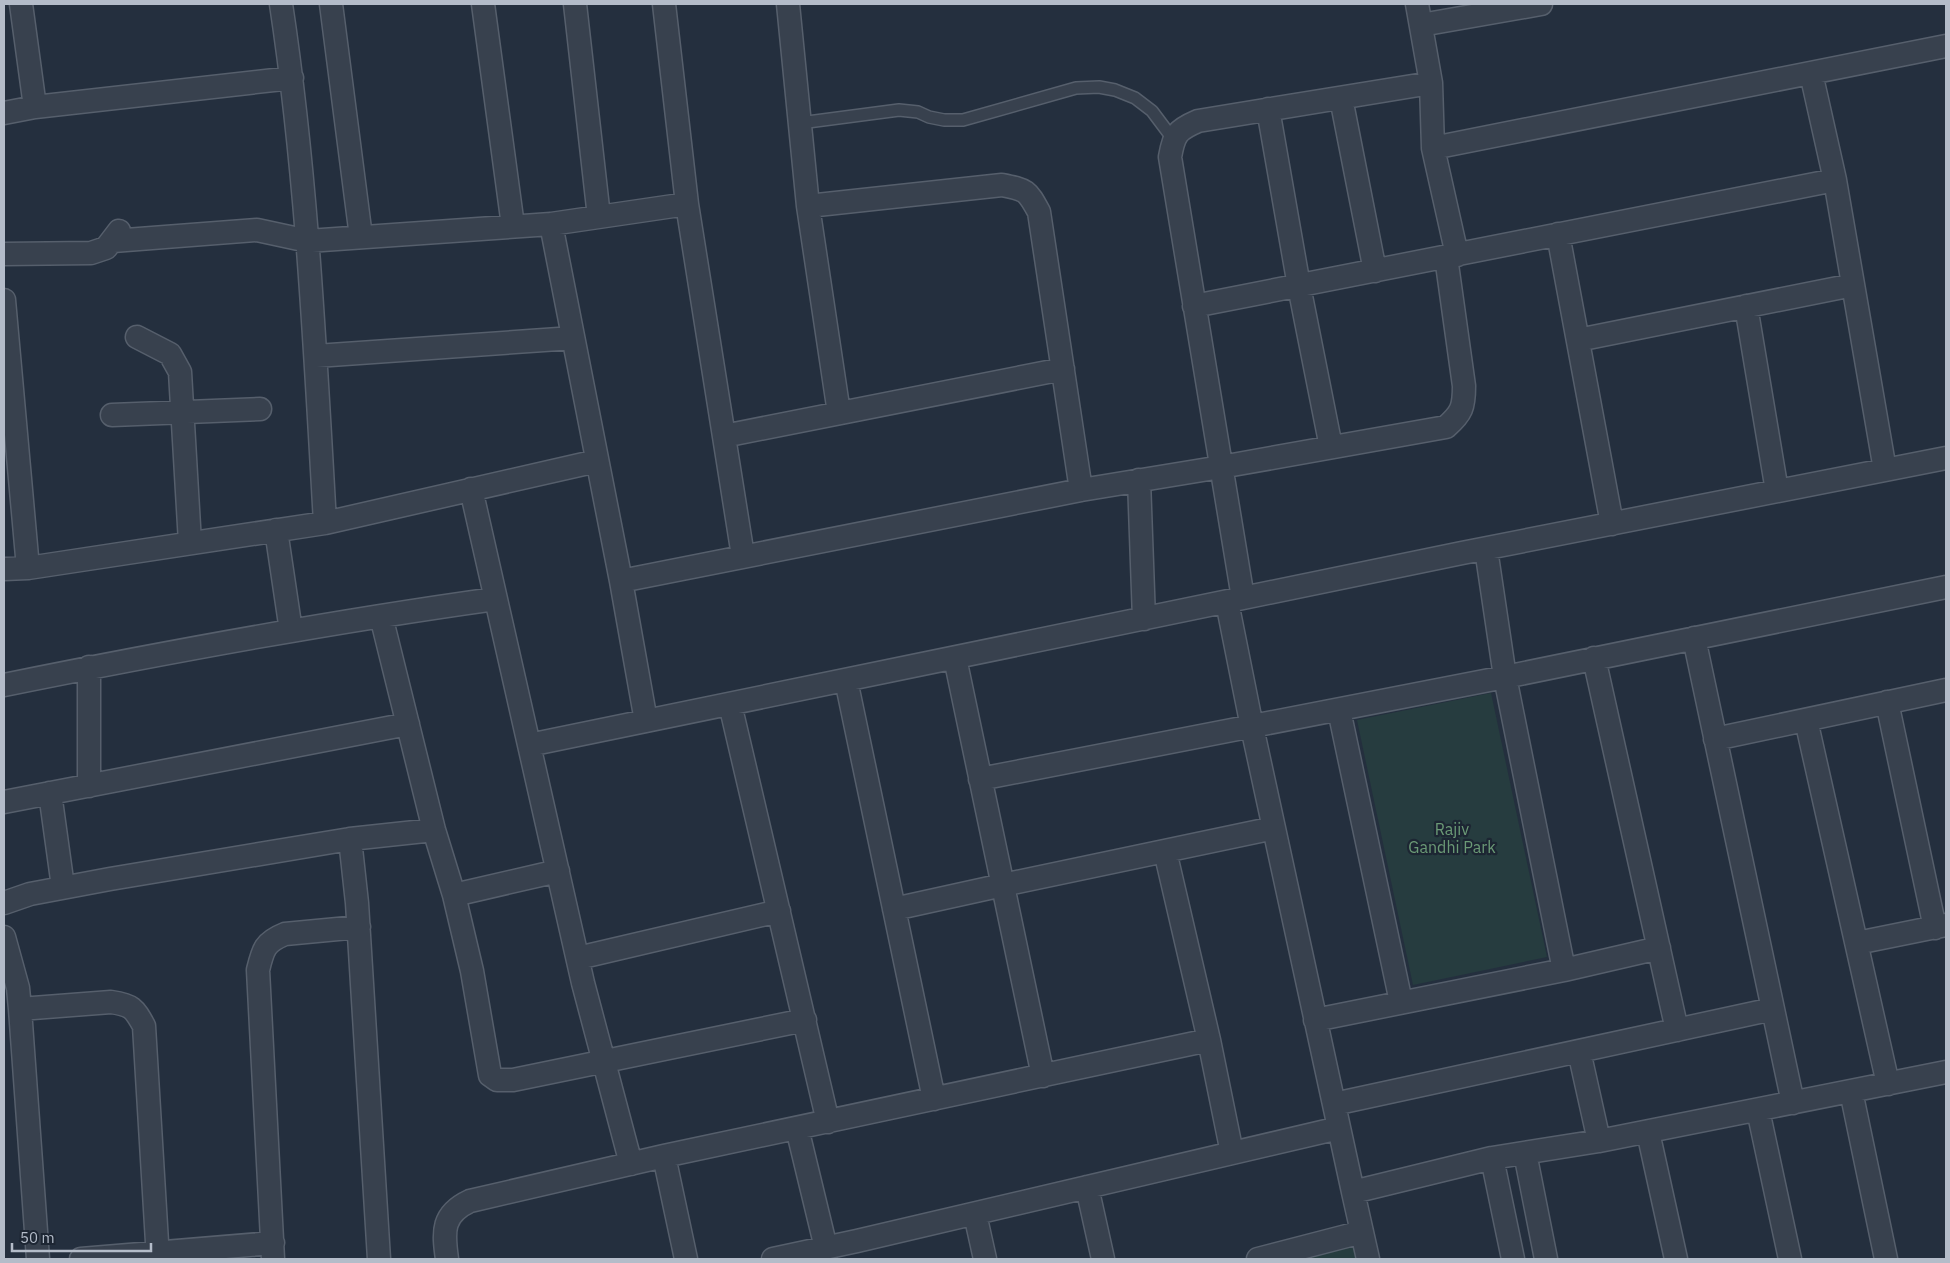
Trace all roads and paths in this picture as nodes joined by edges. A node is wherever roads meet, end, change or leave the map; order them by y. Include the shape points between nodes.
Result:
1 (21, 4) edge
2 (281, 4) edge
3 (331, 4) edge
4 (483, 4) edge
5 (575, 4) edge
6 (664, 4) edge
7 (788, 4) edge
8 (1541, 4) edge
9 (1419, 14) edge
10 (1946, 46) edge
11 (1811, 73) junction
12 (292, 78) junction
13 (1431, 83) junction
14 (1341, 98) junction
15 (35, 107) junction
16 (1268, 109) junction
17 (4, 114) edge
18 (800, 123) junction
19 (1173, 139) junction
20 (1433, 148) junction
21 (1835, 180) junction
22 (687, 204) junction
23 (808, 206) junction
24 (600, 217) junction
25 (551, 224) junction
26 (513, 226) junction
27 (1558, 234) junction
28 (361, 237) junction
29 (308, 240) junction
30 (4, 254) edge
31 (1451, 256) junction
32 (1375, 271) junction
33 (1853, 285) junction
34 (1299, 286) junction
35 (4, 300) edge
36 (1194, 306) junction
37 (1746, 306) junction
38 (137, 337) dead end
39 (573, 338) junction
40 (1578, 340) junction
41 (6, 349) edge
42 (316, 356) junction
43 (1063, 369) junction
44 (260, 409) dead end
45 (182, 413) junction
46 (839, 413) junction
47 (112, 415) dead end
48 (724, 436) junction
49 (1331, 447) junction
50 (1946, 458) edge
51 (597, 461) junction
52 (1221, 467) junction
53 (1885, 470) junction
54 (1139, 480) junction
55 (471, 489) junction
56 (1081, 490) junction
57 (1777, 491) junction
58 (325, 523) junction
59 (1612, 524) junction
60 (276, 530) junction
61 (190, 543) junction
62 (1486, 549) junction
63 (743, 556) junction
64 (28, 568) junction
65 (4, 569) edge
66 (621, 581) junction
67 (1946, 587) edge
68 (495, 599) junction
69 (1235, 600) junction
70 (381, 616) junction
71 (1144, 619) junction
72 (291, 631) junction
73 (1694, 638) junction
74 (955, 658) junction
75 (1594, 658) junction
76 (90, 667) junction
77 (1506, 677) junction
78 (846, 680) junction
79 (4, 685) edge
80 (1946, 690) edge
81 (1887, 702) junction
82 (730, 704) junction
83 (1339, 710) junction
84 (1806, 720) junction
85 (646, 721) junction
86 (408, 724) junction
87 (1252, 727) junction
88 (1715, 739) junction
89 (529, 745) junction
90 (980, 779) junction
91 (89, 786) junction
92 (50, 793) junction
93 (4, 802) edge
94 (1274, 828) junction
95 (434, 830) junction
96 (350, 839) junction
97 (1165, 851) junction
98 (558, 871) junction
99 (1003, 884) junction
100 (63, 887) junction
101 (454, 895) junction
102 (4, 903) edge
103 (894, 909) junction
104 (779, 910) junction
105 (1941, 926) edge
106 (359, 927) junction
107 (4, 937) edge
108 (1857, 943) junction
109 (1659, 948) junction
110 (578, 958) junction
111 (1564, 970) junction
112 (1401, 1002) junction
113 (20, 1009) junction
114 (1773, 1009) junction
115 (805, 1020) junction
116 (1315, 1020) junction
117 (1677, 1030) junction
118 (1209, 1040) junction
119 (1579, 1051) junction
120 (604, 1062) junction
121 (1946, 1072) edge
122 (1043, 1076) junction
123 (1888, 1084) junction
124 (1851, 1091) junction
125 (934, 1099) junction
126 (1793, 1103) junction
127 (1334, 1104) junction
128 (1758, 1110) junction
129 (828, 1122) junction
130 (797, 1128) junction
131 (1339, 1128) junction
132 (1648, 1132) junction
133 (1599, 1141) junction
134 (1232, 1153) junction
135 (1525, 1153) junction
136 (664, 1156) junction
137 (1492, 1158) junction
138 (631, 1164) junction
139 (1087, 1187) junction
140 (1353, 1192) junction
141 (975, 1214) junction
142 (1362, 1232) junction
143 (826, 1248) junction
144 (859, 1250) edge
145 (273, 1251) edge
146 (158, 1257) edge
147 (38, 1259) edge
148 (81, 1259) edge
149 (379, 1259) edge
150 (447, 1259) edge
151 (686, 1259) edge
152 (773, 1259) edge
153 (985, 1259) edge
154 (1103, 1259) edge
155 (1258, 1259) edge
156 (1368, 1259) edge
157 (1513, 1259) edge
158 (1546, 1259) edge
159 (1676, 1259) edge
160 (1790, 1259) edge
161 (1886, 1259) edge

1 - 15 street
2 - 12 street
3 - 28 street
4 - 26 street
5 - 24 street
6 - 22 street
7 - 18 street
8 - 9 street
9 - 13 street
10 - 11 street
11 - 20 street
11 - 21 street
12 - 15 street
12 - 29 street
13 - 14 street
13 - 20 street
14 - 16 street
14 - 32 street
15 - 17 street
16 - 19 street via 1198,121 1182,128
16 - 34 street
18 - 19 lane via 899,110 944,120 963,120 1076,88 1099,87 1135,98 1152,111
18 - 23 street
19 - 36 street via 1170,157
20 - 31 street
21 - 27 street
21 - 33 street
22 - 24 street
22 - 48 street
23 - 43 street via 1002,185 1029,193 1039,212
23 - 46 street
24 - 25 street
25 - 26 street
25 - 39 street
26 - 28 street
27 - 31 street
27 - 40 street
28 - 29 street
29 - 30 street via 257,230 116,236 106,248 91,252
29 - 42 street
31 - 32 street
31 - 49 street via 1464,386 1464,402 1458,416 1446,427
32 - 34 street
33 - 37 street
33 - 53 street
34 - 36 street
34 - 49 street
35 - 41 street
36 - 52 street
37 - 40 street
37 - 57 street
38 - 45 street via 165,351 175,361 180,372
39 - 42 street
39 - 51 street
40 - 59 street
41 - 64 street
42 - 58 street
43 - 46 street
43 - 56 street
44 - 45 street
45 - 47 street
45 - 61 street
46 - 48 street
48 - 63 street
49 - 52 street
50 - 53 street
51 - 55 street
51 - 66 street
52 - 54 street
52 - 69 street
53 - 57 street
54 - 56 street
54 - 71 street
55 - 58 street
55 - 68 street
56 - 63 street
57 - 59 street
58 - 60 street
59 - 62 street
60 - 61 street
60 - 72 street
61 - 64 street
62 - 69 street
62 - 77 street
63 - 66 street
64 - 65 street
66 - 85 street
67 - 73 street
68 - 70 street
68 - 89 street
69 - 71 street
69 - 87 street
70 - 72 street
70 - 86 street
71 - 74 street
72 - 76 street
73 - 75 street
73 - 88 street
74 - 78 street
74 - 90 street
75 - 77 street
75 - 109 street
76 - 79 street
76 - 91 street
77 - 83 street
77 - 111 street
78 - 82 street
78 - 103 street
80 - 81 street
81 - 84 street
81 - 105 street
82 - 85 street
82 - 104 street
83 - 87 street
83 - 112 street
84 - 88 street
84 - 108 street
85 - 89 street
86 - 91 street
86 - 95 street
87 - 90 street
87 - 94 street
88 - 114 street
89 - 98 street
90 - 99 street
91 - 92 street
92 - 93 street
92 - 100 street
94 - 97 street
94 - 116 street
95 - 96 street
95 - 101 street
96 - 100 street
96 - 106 street
97 - 99 street
97 - 118 street
98 - 101 street
98 - 110 street
99 - 103 street
99 - 122 street
100 - 102 street
101 - 120 street via 472,971 490,1074 497,1080 514,1080
103 - 125 street
104 - 110 street
104 - 115 street
105 - 108 street
106 - 145 street via 285,934 274,938 263,949 258,970
106 - 149 street
107 - 113 street via 18,988
108 - 123 street
109 - 111 street
109 - 117 street
110 - 120 street
111 - 112 street
112 - 116 street
113 - 146 street via 111,1002 126,1004 135,1010 144,1026
113 - 147 street
114 - 117 street
114 - 126 street
115 - 120 street
115 - 129 street
116 - 127 street
117 - 119 street
118 - 122 street
118 - 134 street
119 - 127 street
119 - 133 street
120 - 138 street
121 - 123 street
122 - 125 street
123 - 124 street
124 - 126 street
124 - 161 street
125 - 129 street
126 - 128 street
127 - 131 street
128 - 132 street
128 - 160 street
129 - 130 street
130 - 136 street
130 - 143 street
131 - 134 street
131 - 140 street
132 - 133 street
132 - 159 street
133 - 135 street
134 - 139 street
135 - 137 street
135 - 158 street
136 - 138 street
136 - 151 street
137 - 140 street
137 - 157 street
138 - 150 street via 456,1207 448,1220 444,1238
139 - 141 street
139 - 154 street
140 - 142 street
141 - 144 street
141 - 153 street
142 - 155 street
142 - 156 street
143 - 144 street
143 - 152 street
145 - 146 street
146 - 148 street

